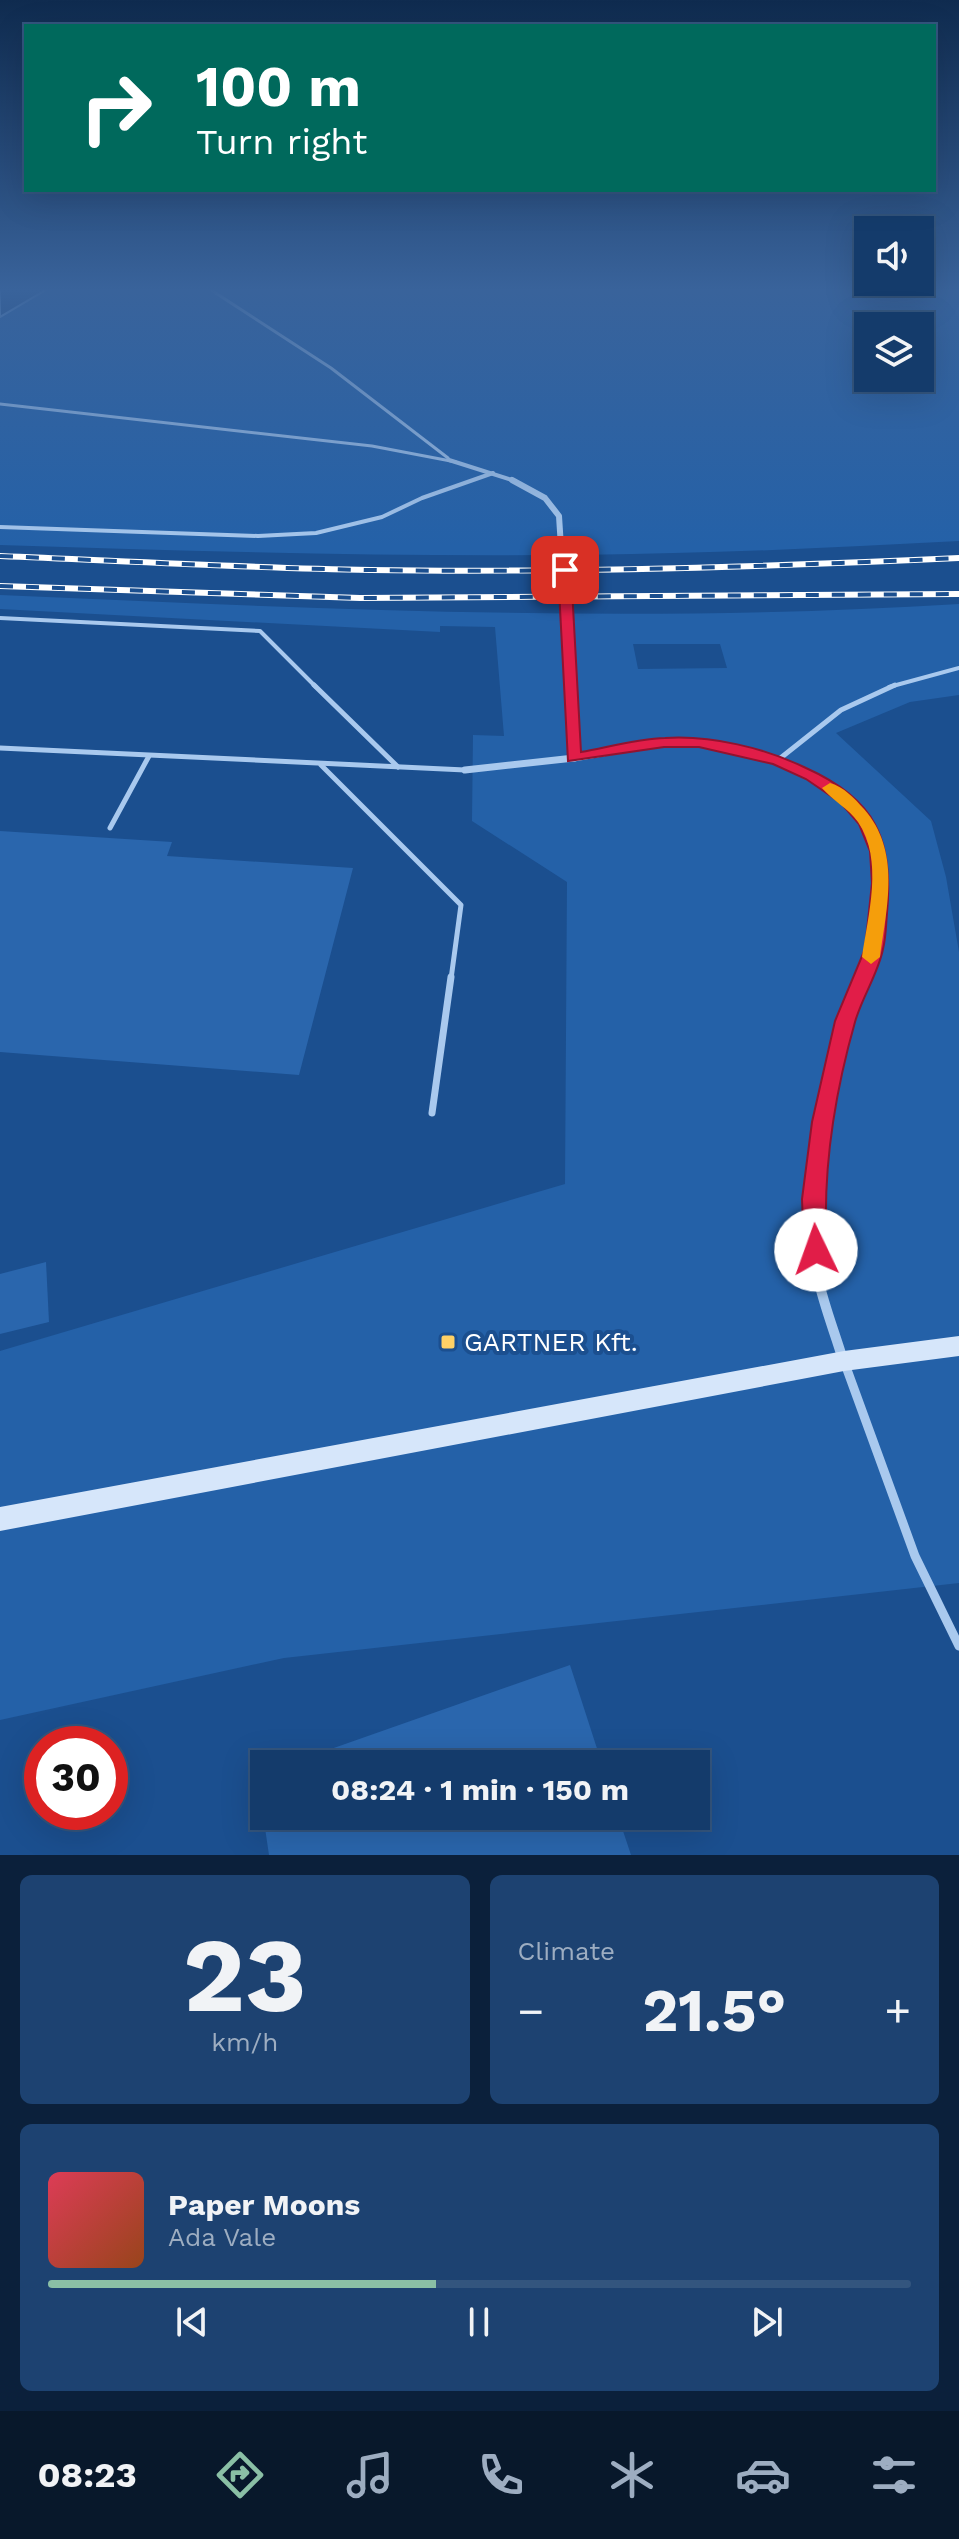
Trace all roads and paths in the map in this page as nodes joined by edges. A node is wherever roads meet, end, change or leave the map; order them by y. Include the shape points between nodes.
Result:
1 (342, 375) edge
2 (0, 404) edge
3 (451, 460) junction
4 (493, 473) junction
5 (512, 480) joint
6 (0, 527) edge
7 (0, 618) edge
8 (959, 668) edge
9 (0, 748) edge
10 (149, 756) junction
11 (574, 758) junction
12 (778, 760) junction
13 (320, 764) junction
14 (398, 767) junction
15 (465, 770) joint
16 (110, 828) dead end
17 (432, 1113) dead end
18 (959, 1346) edge
19 (844, 1361) junction
20 (0, 1519) edge
21 (959, 1646) edge

1 - 3 lane
2 - 3 lane via 243,429
3 - 4 lane
4 - 5 lane
4 - 6 lane via 382,517 316,533 258,536
5 - 11 street via 541,494 559,516
7 - 14 lane via 260,631
8 - 12 lane via 874,690 833,712
9 - 10 lane
10 - 13 lane
10 - 16 lane
11 - 12 street via 664,742 699,743
11 - 15 street
12 - 19 street via 847,799 867,822 879,851 874,949 845,1021 813,1199 817,1276
13 - 14 lane
13 - 17 lane via 461,905
14 - 15 lane
18 - 19 main road
19 - 20 main road
19 - 21 lane via 915,1556

